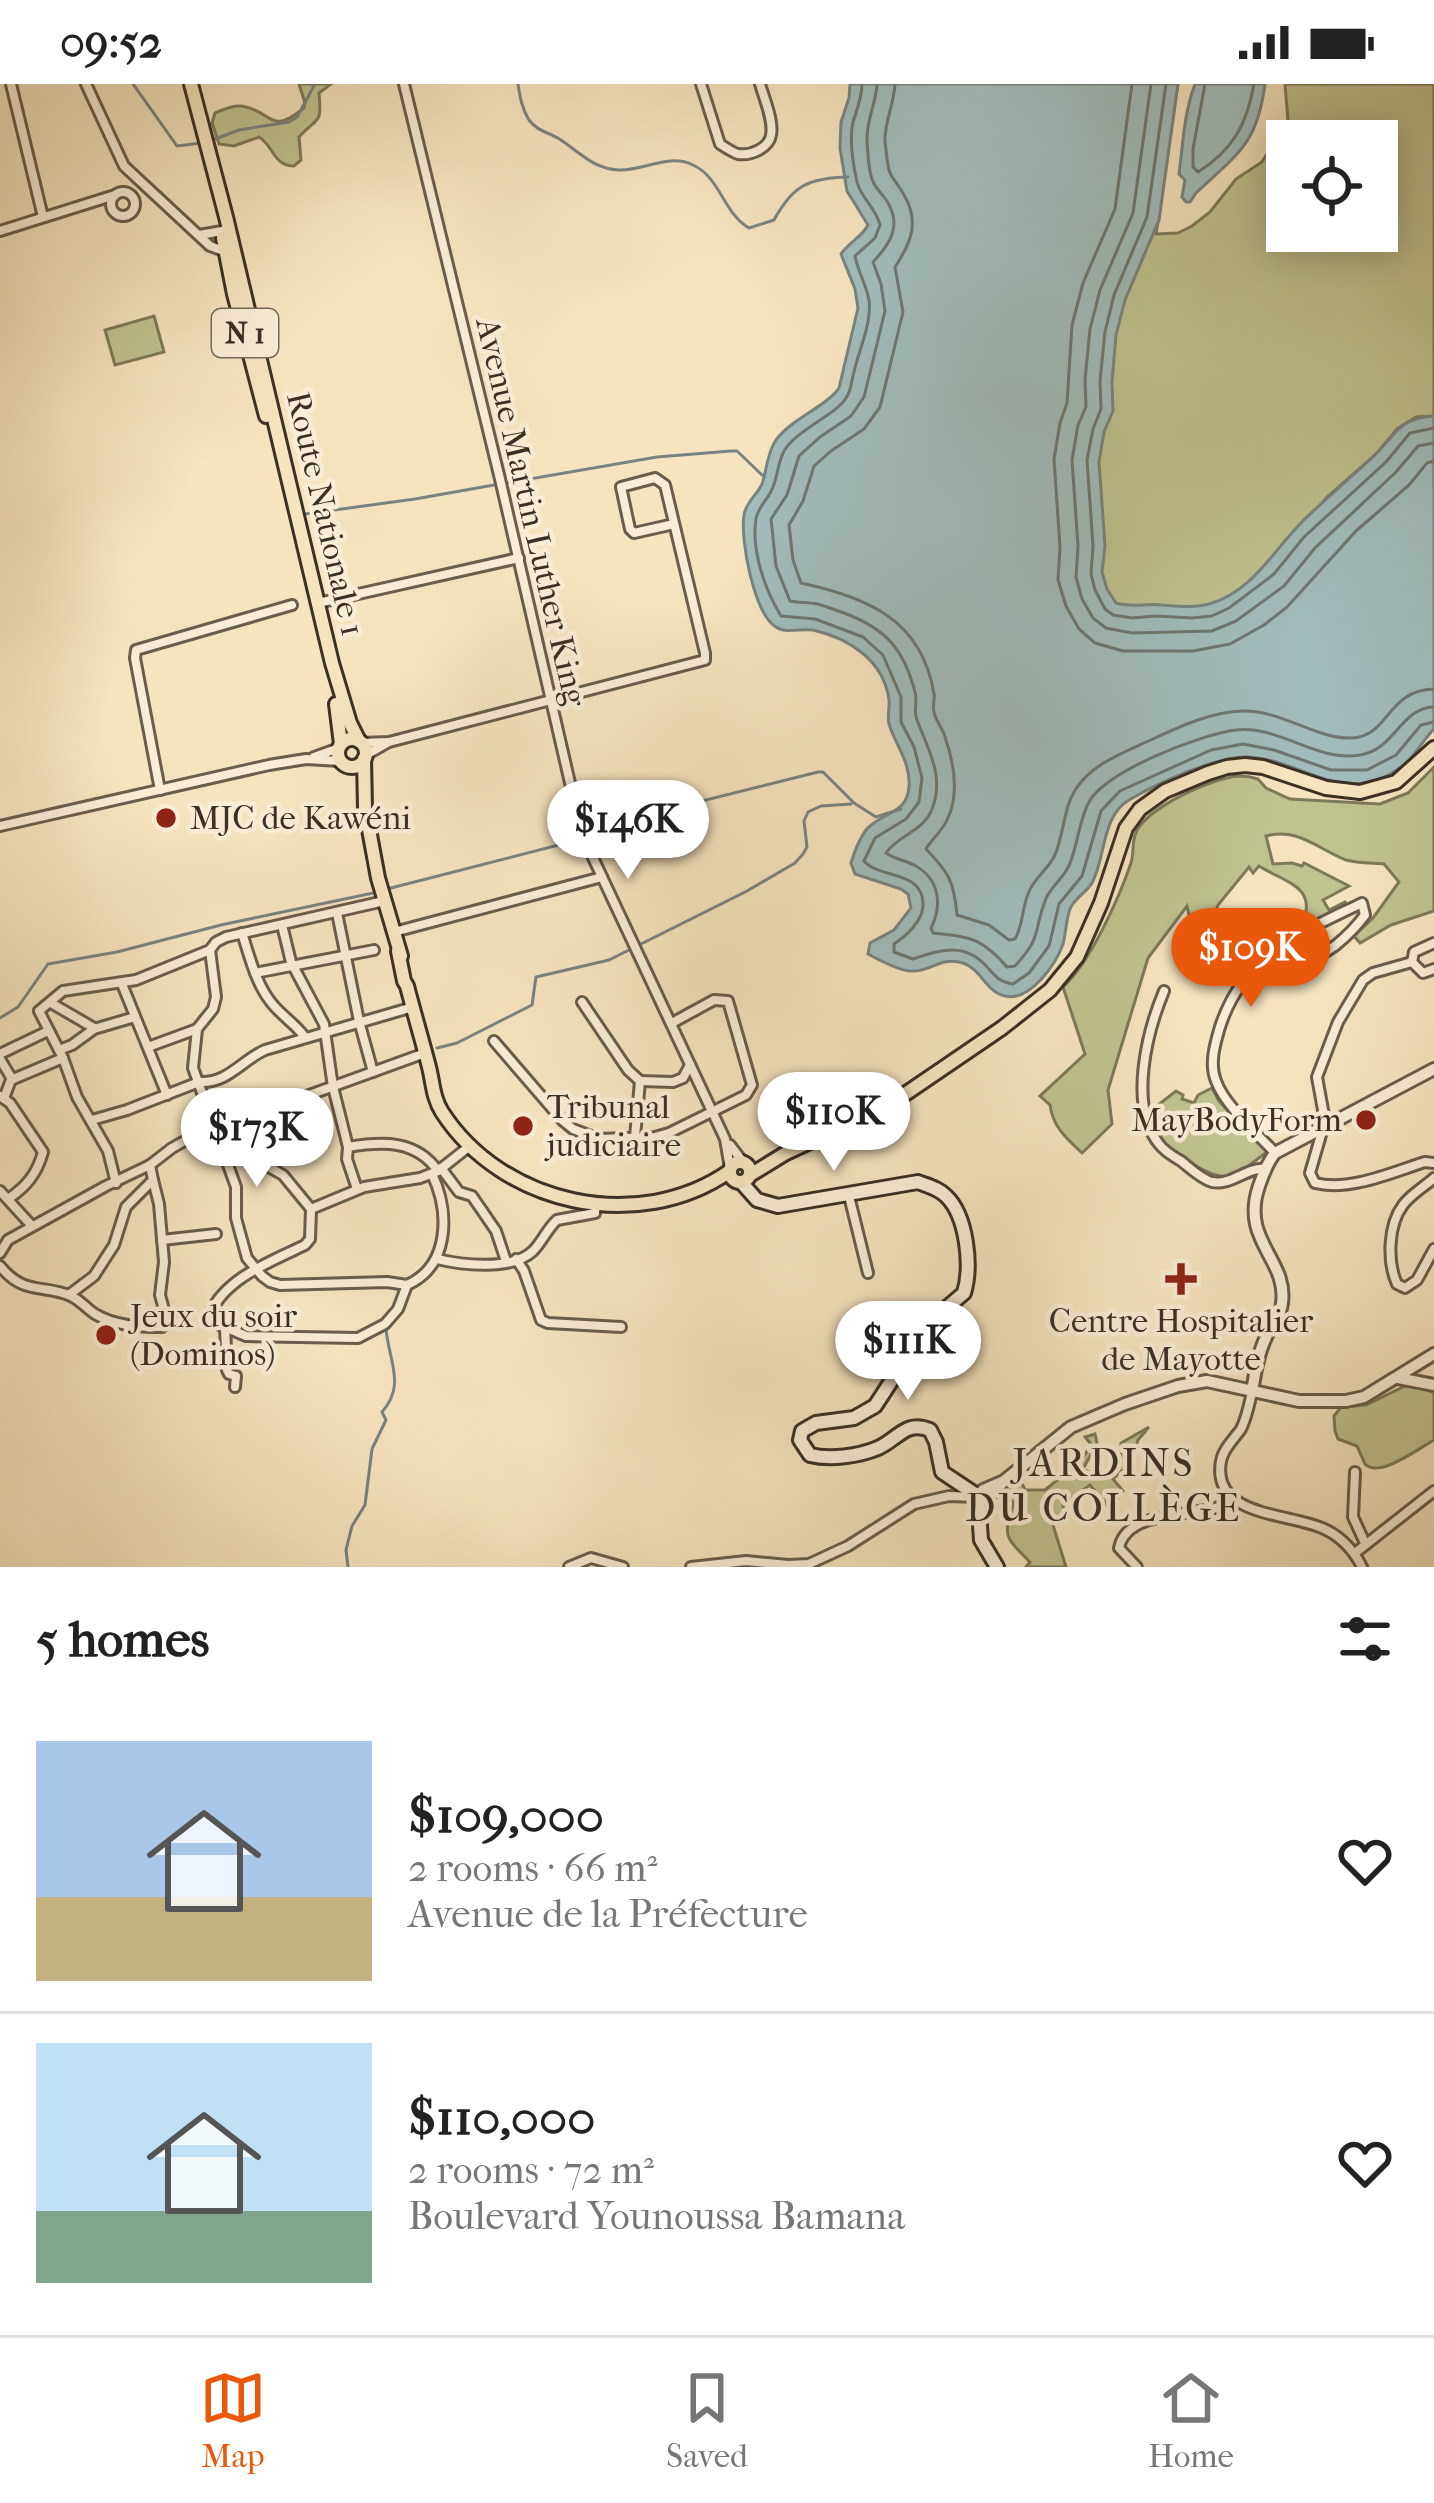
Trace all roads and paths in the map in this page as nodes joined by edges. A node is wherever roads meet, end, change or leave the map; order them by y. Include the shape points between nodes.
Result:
1 (11, 84) edge
2 (86, 84) edge
3 (191, 84) edge
4 (404, 84) edge
5 (701, 84) edge
6 (760, 84) edge
7 (144, 184) junction
8 (127, 193) junction
9 (152, 193) junction
10 (109, 200) junction
11 (135, 202) junction
12 (43, 217) junction
13 (0, 231) edge
14 (226, 231) junction
15 (199, 235) junction
16 (230, 248) junction
17 (674, 524) junction
18 (519, 558) junction
19 (318, 603) junction
20 (292, 605) dead end
21 (551, 700) junction
22 (1434, 748) edge
23 (363, 749) junction
24 (341, 754) junction
25 (160, 790) junction
26 (365, 808) junction
27 (0, 826) edge
28 (602, 878) junction
29 (383, 890) junction
30 (337, 913) junction
31 (282, 925) junction
32 (393, 932) junction
33 (242, 933) junction
34 (1434, 944) edge
35 (210, 950) junction
36 (374, 950) dead end
37 (346, 956) junction
38 (1412, 962) junction
39 (293, 966) junction
40 (1434, 970) edge
41 (255, 973) junction
42 (1297, 978) dead end
43 (122, 984) junction
44 (1164, 991) dead end
45 (582, 1002) dead end
46 (49, 1003) junction
47 (413, 1007) junction
48 (135, 1017) junction
49 (359, 1021) junction
50 (672, 1023) junction
51 (94, 1028) junction
52 (197, 1029) junction
53 (48, 1030) junction
54 (325, 1030) junction
55 (304, 1036) junction
56 (494, 1041) dead end
57 (148, 1047) junction
58 (425, 1053) junction
59 (61, 1054) junction
60 (0, 1056) edge
61 (691, 1063) junction
62 (1434, 1069) edge
63 (373, 1072) junction
64 (12, 1079) junction
65 (640, 1081) junction
66 (199, 1082) junction
67 (333, 1088) junction
68 (167, 1095) junction
69 (2, 1097) edge
70 (713, 1112) junction
71 (92, 1120) junction
72 (1324, 1127) junction
73 (216, 1128) junction
74 (635, 1137) junction
75 (349, 1147) junction
76 (475, 1148) junction
77 (223, 1151) junction
78 (1275, 1153) junction
79 (1434, 1163) edge
80 (150, 1165) junction
81 (1265, 1169) junction
82 (437, 1171) junction
83 (740, 1173) junction
84 (1434, 1178) edge
85 (153, 1180) junction
86 (116, 1183) junction
87 (357, 1189) junction
88 (0, 1191) edge
89 (849, 1196) junction
90 (8, 1199) junction
91 (596, 1203) junction
92 (311, 1210) junction
93 (32, 1226) junction
94 (216, 1234) dead end
95 (162, 1240) junction
96 (1434, 1249) edge
97 (0, 1253) edge
98 (437, 1259) junction
99 (511, 1260) junction
100 (0, 1266) edge
101 (256, 1270) junction
102 (868, 1273) dead end
103 (407, 1285) junction
104 (70, 1295) junction
105 (621, 1327) dead end
106 (225, 1328) junction
107 (1434, 1354) edge
108 (1414, 1375) junction
109 (1434, 1385) edge
110 (235, 1387) dead end
111 (1252, 1392) junction
112 (1355, 1472) dead end
113 (1434, 1491) edge
114 (983, 1495) junction
115 (1234, 1501) junction
116 (1365, 1543) junction
117 (1354, 1553) junction
118 (569, 1567) edge
119 (623, 1567) edge
120 (692, 1567) edge
121 (998, 1567) edge
122 (1137, 1567) edge
123 (1362, 1567) edge

1 - 12 street
2 - 7 street via 124,166
3 - 14 main road, Route Nationale 1 / N 1
4 - 18 street, Avenue Martin Luther King
5 - 6 street via 720,144 736,154 764,147 772,131
7 - 8 street
7 - 9 street
8 - 10 street
8 - 11 street
9 - 11 street
9 - 15 street
10 - 11 street via 124,217
10 - 12 street
12 - 13 street
14 - 15 street
14 - 16 main road, Route Nationale 1 / N 1
15 - 16 street
16 - 19 main road, Route Nationale 1 / N 1
16 - 24 main road, Route Nationale 1 / N 1 via 341,725
17 - 17 street via 634,533 621,487 661,481
17 - 21 street via 706,660
18 - 19 street
18 - 21 street, Avenue Martin Luther King
19 - 23 main road, Route Nationale 1 / N 1
20 - 25 street via 136,650
21 - 23 street
21 - 28 street, Avenue Martin Luther King via 584,838
22 - 83 main road, Route Nationale 1 via 1396,782 1360,792 1245,765 1165,791 1126,828 1077,957 1050,990 890,1105
23 - 24 main road via 349,740
23 - 24 main road via 354,767
23 - 26 main road, Route Nationale 1 / N 1
24 - 25 street
24 - 26 main road, Route Nationale 1 / N 1
25 - 27 street
26 - 29 main road, Route Nationale 1 / N 1
28 - 32 street
28 - 50 street, Avenue Martin Luther King
29 - 30 street
29 - 32 main road, Route Nationale 1 / N 1
30 - 31 street
30 - 37 street
31 - 33 street
31 - 39 street
32 - 47 main road, Route Nationale 1 / N 1
33 - 35 street
33 - 41 street
34 - 38 street via 1414,952
35 - 43 street
35 - 52 street via 216,997
36 - 37 street
37 - 39 street
37 - 49 street
38 - 40 street via 1423,973
38 - 72 street via 1373,973 1345,1008 1317,1077
39 - 41 street
39 - 54 street
41 - 55 street
42 - 78 street via 1357,926 1362,903 1268,954 1224,1016 1215,1080
43 - 46 street via 63,991
43 - 48 street
44 - 81 street via 1142,1090 1158,1144 1209,1181
45 - 65 street
46 - 51 street
46 - 53 street via 39,1011
47 - 49 street
47 - 58 main road, Route Nationale 1 / N 1
48 - 51 street
48 - 57 street
49 - 54 street
49 - 63 street
50 - 61 street, Avenue Martin Luther King
50 - 70 street via 714,1000 732,1009 752,1085
51 - 59 street
52 - 57 street
52 - 66 street
53 - 59 street
53 - 60 street
54 - 55 street
54 - 67 street
55 - 66 street via 249,1057 223,1079
56 - 74 street via 573,1129 598,1139
57 - 68 street
58 - 63 street
58 - 76 main road, Route Nationale 1 / N 1 via 450,1121
59 - 64 street
59 - 71 street
60 - 64 street
61 - 65 street via 673,1082
61 - 70 street, Avenue Martin Luther King
62 - 72 street
63 - 67 street
64 - 69 street
65 - 74 street
66 - 68 street
66 - 73 street
67 - 73 street
67 - 75 street
68 - 71 street
69 - 90 street via 43,1153 33,1177
70 - 74 street via 669,1133
70 - 83 street, Avenue Martin Luther King
71 - 86 street
72 - 78 street
72 - 79 street via 1310,1173 1320,1185
73 - 77 street
73 - 80 street
75 - 82 street via 412,1147
75 - 87 street
76 - 82 street
76 - 91 main road, Route Nationale 1 / N 1 via 526,1184
77 - 92 street via 258,1152
77 - 101 street via 238,1229
78 - 81 street
80 - 85 street
80 - 86 street
81 - 111 street via 1253,1218 1282,1303
82 - 87 street
82 - 98 street
82 - 99 street via 472,1196
83 - 89 main road via 763,1203
83 - 91 main road, Route Nationale 1 / N 1 via 646,1202
84 - 96 street via 1398,1214 1391,1256 1397,1285 1413,1285
85 - 95 street
85 - 104 street via 126,1207 94,1276
86 - 93 street
87 - 92 street
88 - 90 street
89 - 102 street
89 - 114 main road via 909,1182 940,1190 960,1222 967,1285 930,1322 875,1406 810,1424 801,1445 821,1458 873,1450 915,1425 934,1436 942,1472
90 - 93 street
91 - 99 street via 595,1213 557,1220 533,1251
92 - 101 street via 305,1245
93 - 97 street
94 - 95 street
95 - 104 street via 162,1327 113,1323
98 - 99 street via 479,1267
98 - 103 street
99 - 105 street via 524,1271 541,1320
100 - 104 street via 34,1289
101 - 103 street via 280,1285
101 - 106 street via 211,1309
103 - 106 street via 386,1324 358,1338 245,1336
106 - 110 street
107 - 108 street
108 - 109 street
108 - 111 street via 1328,1403
111 - 114 street via 1196,1381 1125,1404 1071,1427
111 - 115 street via 1221,1463
112 - 116 street via 1353,1517
113 - 116 street
114 - 120 street via 914,1504 809,1564
114 - 121 main road via 981,1540
115 - 117 street via 1318,1526
115 - 122 street via 1127,1531 1119,1547
116 - 117 street
117 - 123 street
118 - 119 street via 591,1558

